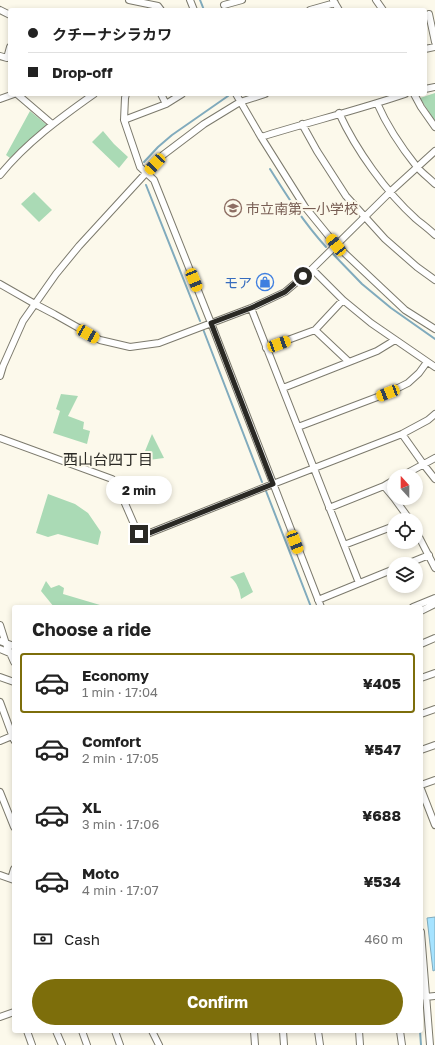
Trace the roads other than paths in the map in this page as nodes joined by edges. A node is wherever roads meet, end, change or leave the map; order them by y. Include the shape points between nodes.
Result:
1 (129, 0) edge
2 (242, 0) edge
3 (334, 1) edge
4 (159, 5) edge
5 (224, 5) edge
6 (315, 8) edge
7 (430, 14) edge
8 (435, 42) edge
9 (8, 54) edge
10 (0, 56) edge
11 (17, 96) edge
12 (91, 96) edge
13 (126, 96) edge
14 (162, 96) edge
15 (179, 96) edge
16 (237, 96) edge
17 (259, 96) edge
18 (399, 96) edge
19 (415, 96) edge
20 (240, 102) junction
21 (377, 103) junction
22 (166, 104) junction
23 (339, 114) junction
24 (124, 120) junction
25 (52, 124) junction
26 (302, 124) junction
27 (435, 127) edge
28 (261, 137) junction
29 (435, 151) edge
30 (418, 167) junction
31 (146, 173) junction
32 (0, 175) edge
33 (435, 184) edge
34 (390, 192) junction
35 (364, 217) junction
36 (435, 234) edge
37 (336, 245) junction
38 (312, 269) junction
39 (435, 280) edge
40 (0, 284) edge
41 (343, 300) junction
42 (35, 304) junction
43 (251, 308) junction
44 (211, 323) junction
45 (435, 329) edge
46 (315, 330) junction
47 (395, 340) junction
48 (266, 348) junction
49 (349, 362) junction
50 (427, 362) junction
51 (435, 367) edge
52 (0, 376) edge
53 (282, 388) junction
54 (435, 414) edge
55 (298, 427) junction
56 (402, 434) junction
57 (0, 438) edge
58 (435, 458) edge
59 (424, 465) junction
60 (313, 468) junction
61 (416, 469) edge
62 (435, 479) edge
63 (273, 484) junction
64 (387, 484) edge
65 (384, 486) junction
66 (387, 490) edge
67 (329, 508) junction
68 (387, 529) edge
69 (423, 544) edge
70 (344, 545) junction
71 (429, 555) junction
72 (423, 557) edge
73 (435, 568) edge
74 (387, 572) edge
75 (359, 583) junction
76 (435, 598) edge
77 (318, 600) junction
78 (435, 604) edge
79 (320, 605) edge
80 (418, 605) edge
81 (423, 610) edge
82 (0, 625) edge
83 (435, 638) edge
84 (3, 642) edge
85 (423, 643) edge
86 (0, 649) edge
87 (12, 653) edge
88 (435, 673) edge
89 (0, 677) edge
90 (423, 677) edge
91 (12, 681) edge
92 (0, 702) edge
93 (435, 709) edge
94 (423, 713) edge
95 (12, 735) edge
96 (12, 738) edge
97 (0, 741) edge
98 (435, 745) edge
99 (423, 749) edge
100 (435, 780) edge
101 (423, 784) edge
102 (0, 792) edge
103 (423, 794) edge
104 (433, 816) edge
105 (12, 822) edge
106 (435, 825) edge
107 (0, 875) edge
108 (12, 879) edge
109 (423, 961) edge
110 (435, 996) edge
111 (426, 997) junction
112 (12, 1013) edge
113 (0, 1017) edge
114 (28, 1033) edge
115 (57, 1033) edge
116 (83, 1033) edge
117 (116, 1033) edge
118 (153, 1033) edge
119 (254, 1033) edge
120 (283, 1033) edge
121 (318, 1033) edge
122 (359, 1033) edge
123 (400, 1033) edge
124 (32, 1045) edge
125 (62, 1045) edge
126 (87, 1045) edge
127 (120, 1045) edge
128 (159, 1045) edge
129 (255, 1045) edge
130 (284, 1045) edge
131 (320, 1045) edge
132 (360, 1045) edge
133 (402, 1045) edge
134 (430, 1045) edge

1 - 4 street
2 - 5 street
3 - 6 street
7 - 8 street
9 - 10 street via 7,58
11 - 25 street
12 - 25 street
13 - 24 street
14 - 22 street
15 - 22 street
16 - 20 street
17 - 20 street
18 - 21 street
19 - 27 street
20 - 28 street
20 - 31 street via 178,143
21 - 23 street
21 - 30 street via 385,122
22 - 24 street
23 - 26 street
23 - 34 street via 366,160
24 - 31 street via 140,167
25 - 32 street
26 - 28 street
26 - 35 street via 316,151 346,196
28 - 37 street via 306,206
29 - 30 street
30 - 33 street
30 - 34 street
31 - 42 street via 79,246
31 - 44 street via 154,180
34 - 35 street
34 - 36 street
35 - 37 street
35 - 39 street via 385,239
37 - 38 street
37 - 45 street via 405,310
38 - 41 street
38 - 43 street via 285,292
40 - 42 street
41 - 46 street
41 - 47 street
42 - 44 street via 100,340 130,347 159,343
42 - 52 street via 23,321
43 - 44 street
43 - 48 street
44 - 63 street
46 - 48 street
46 - 49 street
47 - 49 street via 377,351
47 - 50 street
48 - 53 street
49 - 53 street
50 - 51 street
50 - 55 street via 408,383
53 - 55 street
54 - 56 street
55 - 60 street
56 - 59 street
56 - 60 street
57 - 63 street via 112,479 137,531 142,536
58 - 59 street
59 - 61 street
59 - 62 street
60 - 63 street
60 - 67 street
63 - 77 street
64 - 65 street
65 - 66 street
65 - 67 street
67 - 70 street
68 - 70 street
69 - 71 street
70 - 75 street
71 - 72 street
71 - 73 street
74 - 75 street
75 - 77 street
76 - 80 street
77 - 79 street
78 - 81 street
82 - 84 street
83 - 85 street
84 - 87 street
86 - 87 street
88 - 90 street
89 - 91 street
92 - 95 street
93 - 94 street
96 - 97 street
98 - 99 street
100 - 101 street
102 - 105 street
103 - 104 street
104 - 106 street
107 - 108 street
109 - 111 street
110 - 111 street
111 - 134 street
112 - 113 street
114 - 124 street
115 - 125 street
116 - 126 street
117 - 127 street
118 - 128 street
119 - 129 street
120 - 130 street
121 - 131 street
122 - 132 street
123 - 133 street

